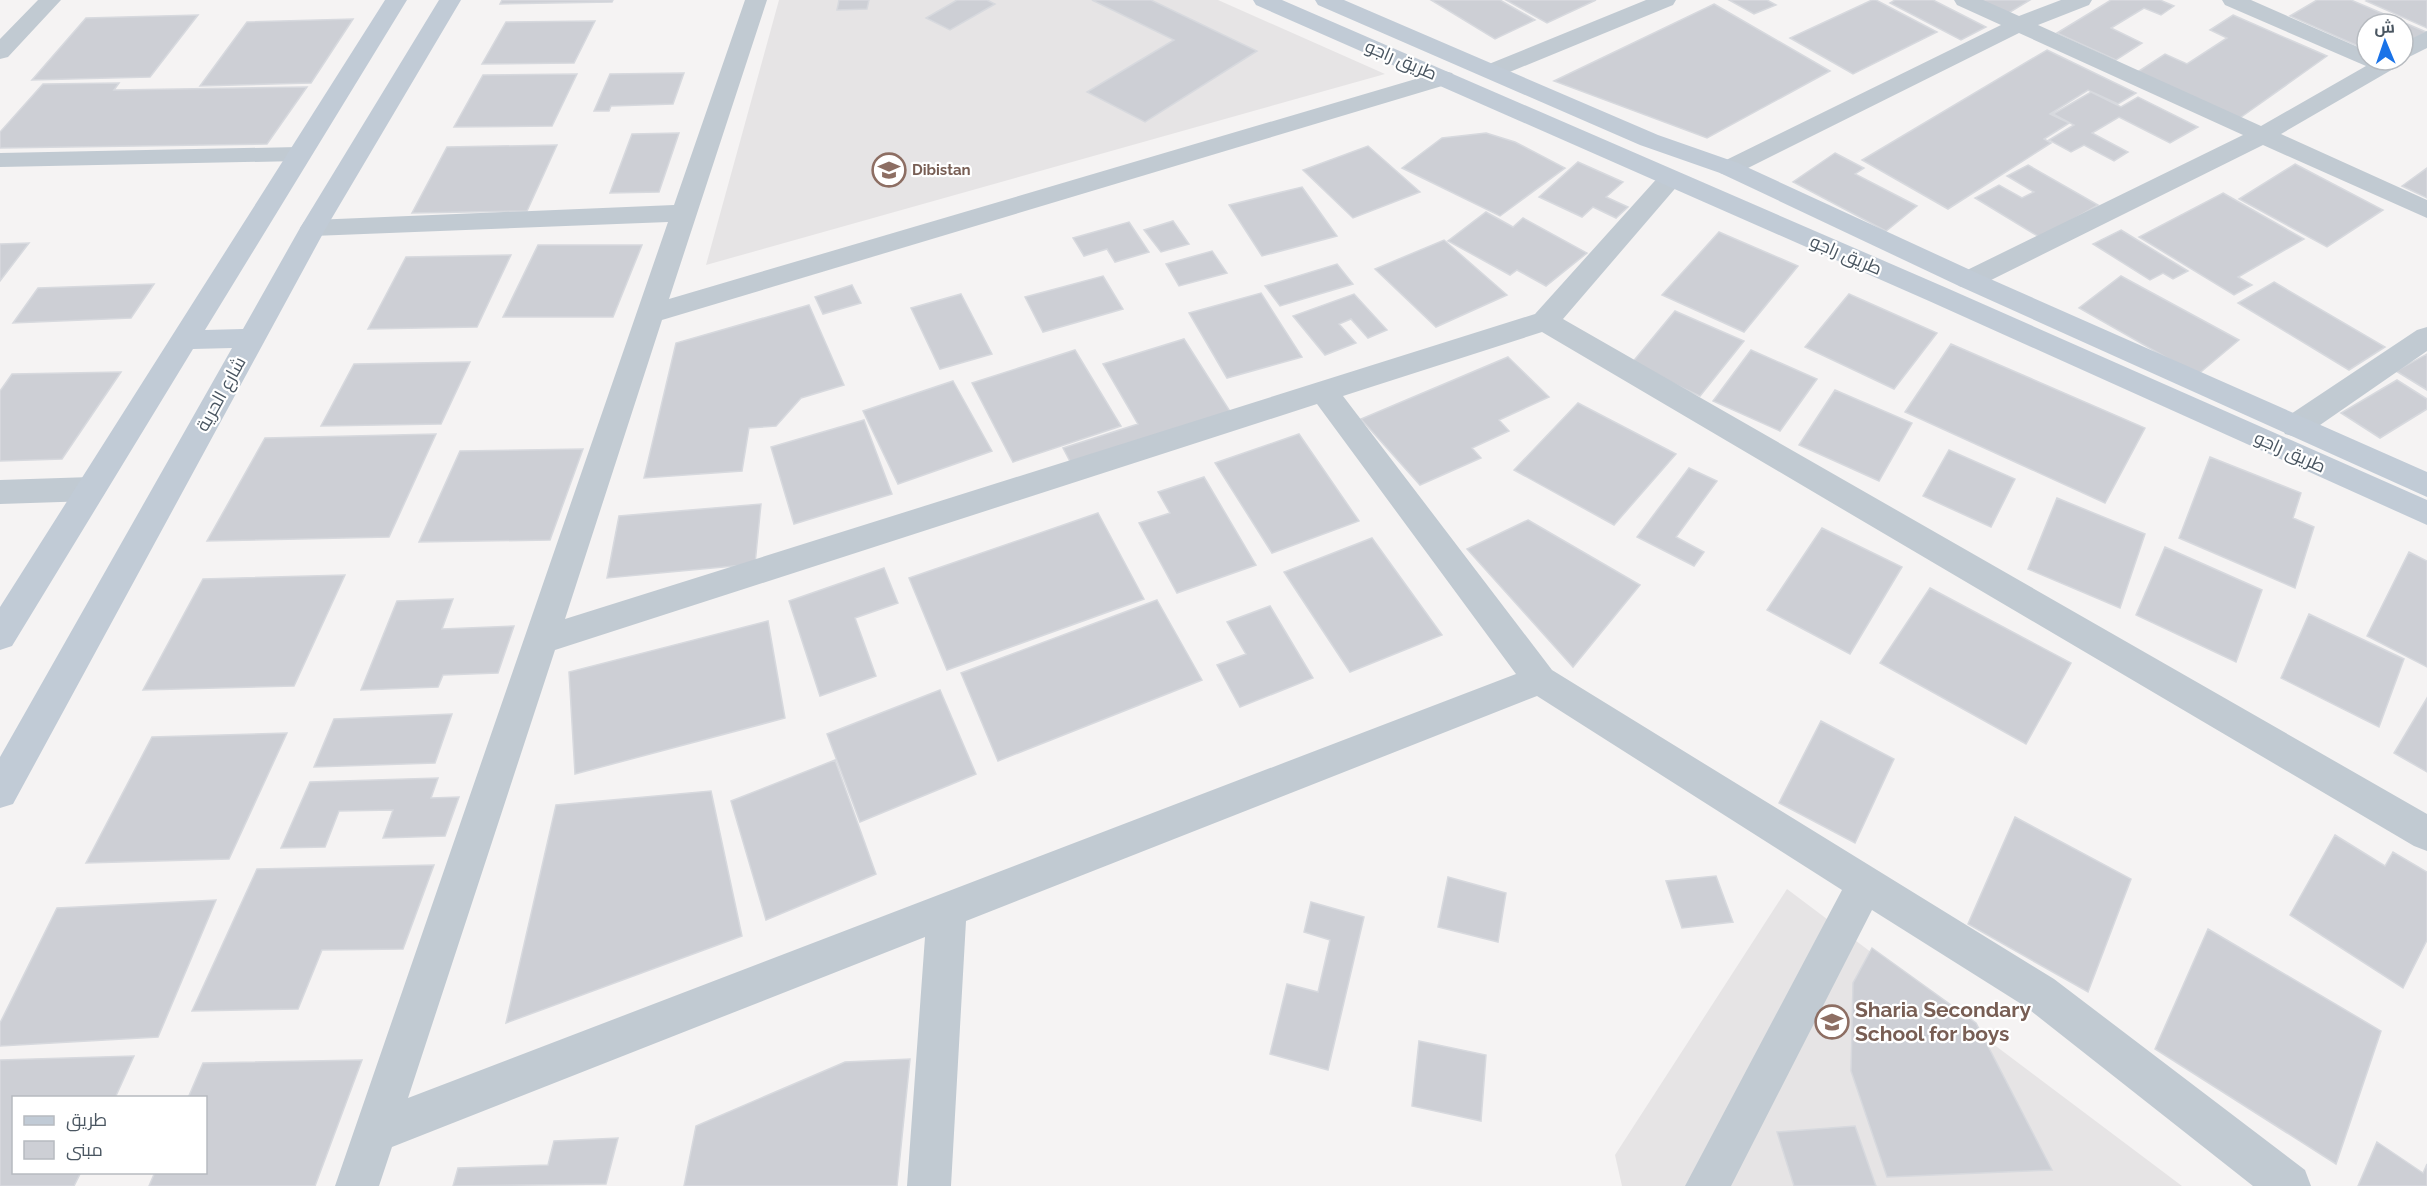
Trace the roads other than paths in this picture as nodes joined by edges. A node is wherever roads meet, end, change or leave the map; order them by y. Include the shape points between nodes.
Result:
1 (50, 0) edge
2 (756, 0) edge
3 (1264, 0) edge
4 (1326, 0) edge
5 (1665, 0) edge
6 (1965, 0) edge
7 (2081, 0) edge
8 (2233, 0) edge
9 (416, 12) edge
10 (2020, 24) junction
11 (0, 52) edge
12 (2355, 52) edge
13 (1492, 71) junction
14 (2360, 72) edge
15 (1444, 78) junction
16 (2261, 136) junction
17 (298, 154) junction
18 (0, 160) edge
19 (1729, 168) junction
20 (1670, 179) junction
21 (2427, 210) edge
22 (684, 213) junction
23 (314, 228) junction
24 (1969, 280) junction
25 (650, 314) junction
26 (1545, 321) junction
27 (2427, 337) edge
28 (252, 338) junction
29 (184, 340) junction
30 (1323, 391) junction
31 (2296, 426) junction
32 (2427, 485) edge
33 (91, 489) junction
34 (0, 492) edge
35 (2427, 513) edge
36 (0, 636) edge
37 (541, 640) junction
38 (1540, 680) junction
39 (0, 792) edge
40 (2427, 834) edge
41 (1866, 883) junction
42 (947, 910) junction
43 (375, 1132) junction
44 (357, 1186) edge
45 (929, 1186) edge
46 (1707, 1186) edge
47 (2289, 1186) edge

1 - 11 street
2 - 22 street
3 - 15 main road, طريق راجو
4 - 13 main road, طريق راجو
5 - 13 street
6 - 10 street
7 - 10 street
8 - 12 street
9 - 17 main road, شارع الحرية
9 - 23 main road, شارع الحرية
10 - 16 street
10 - 19 street
13 - 19 main road, طريق راجو via 1649,140
14 - 16 street
15 - 20 main road, طريق راجو
15 - 25 street
16 - 21 street
16 - 24 street
17 - 18 street
17 - 29 main road, شارع الحرية
19 - 24 main road, طريق راجو
20 - 26 street
20 - 35 main road, طريق راجو
22 - 23 street
22 - 25 street
23 - 28 main road, شارع الحرية
24 - 31 main road, طريق راجو
25 - 37 street
26 - 30 street
26 - 40 street
27 - 31 street
28 - 29 main road
28 - 39 main road, شارع الحرية
29 - 33 main road, شارع الحرية
30 - 37 street
30 - 38 street
31 - 32 main road, طريق راجو
33 - 34 street
33 - 36 main road, شارع الحرية
37 - 43 street
38 - 41 street
38 - 42 street
41 - 46 street
41 - 47 street via 2040,993
42 - 43 street
42 - 45 street
43 - 44 street

